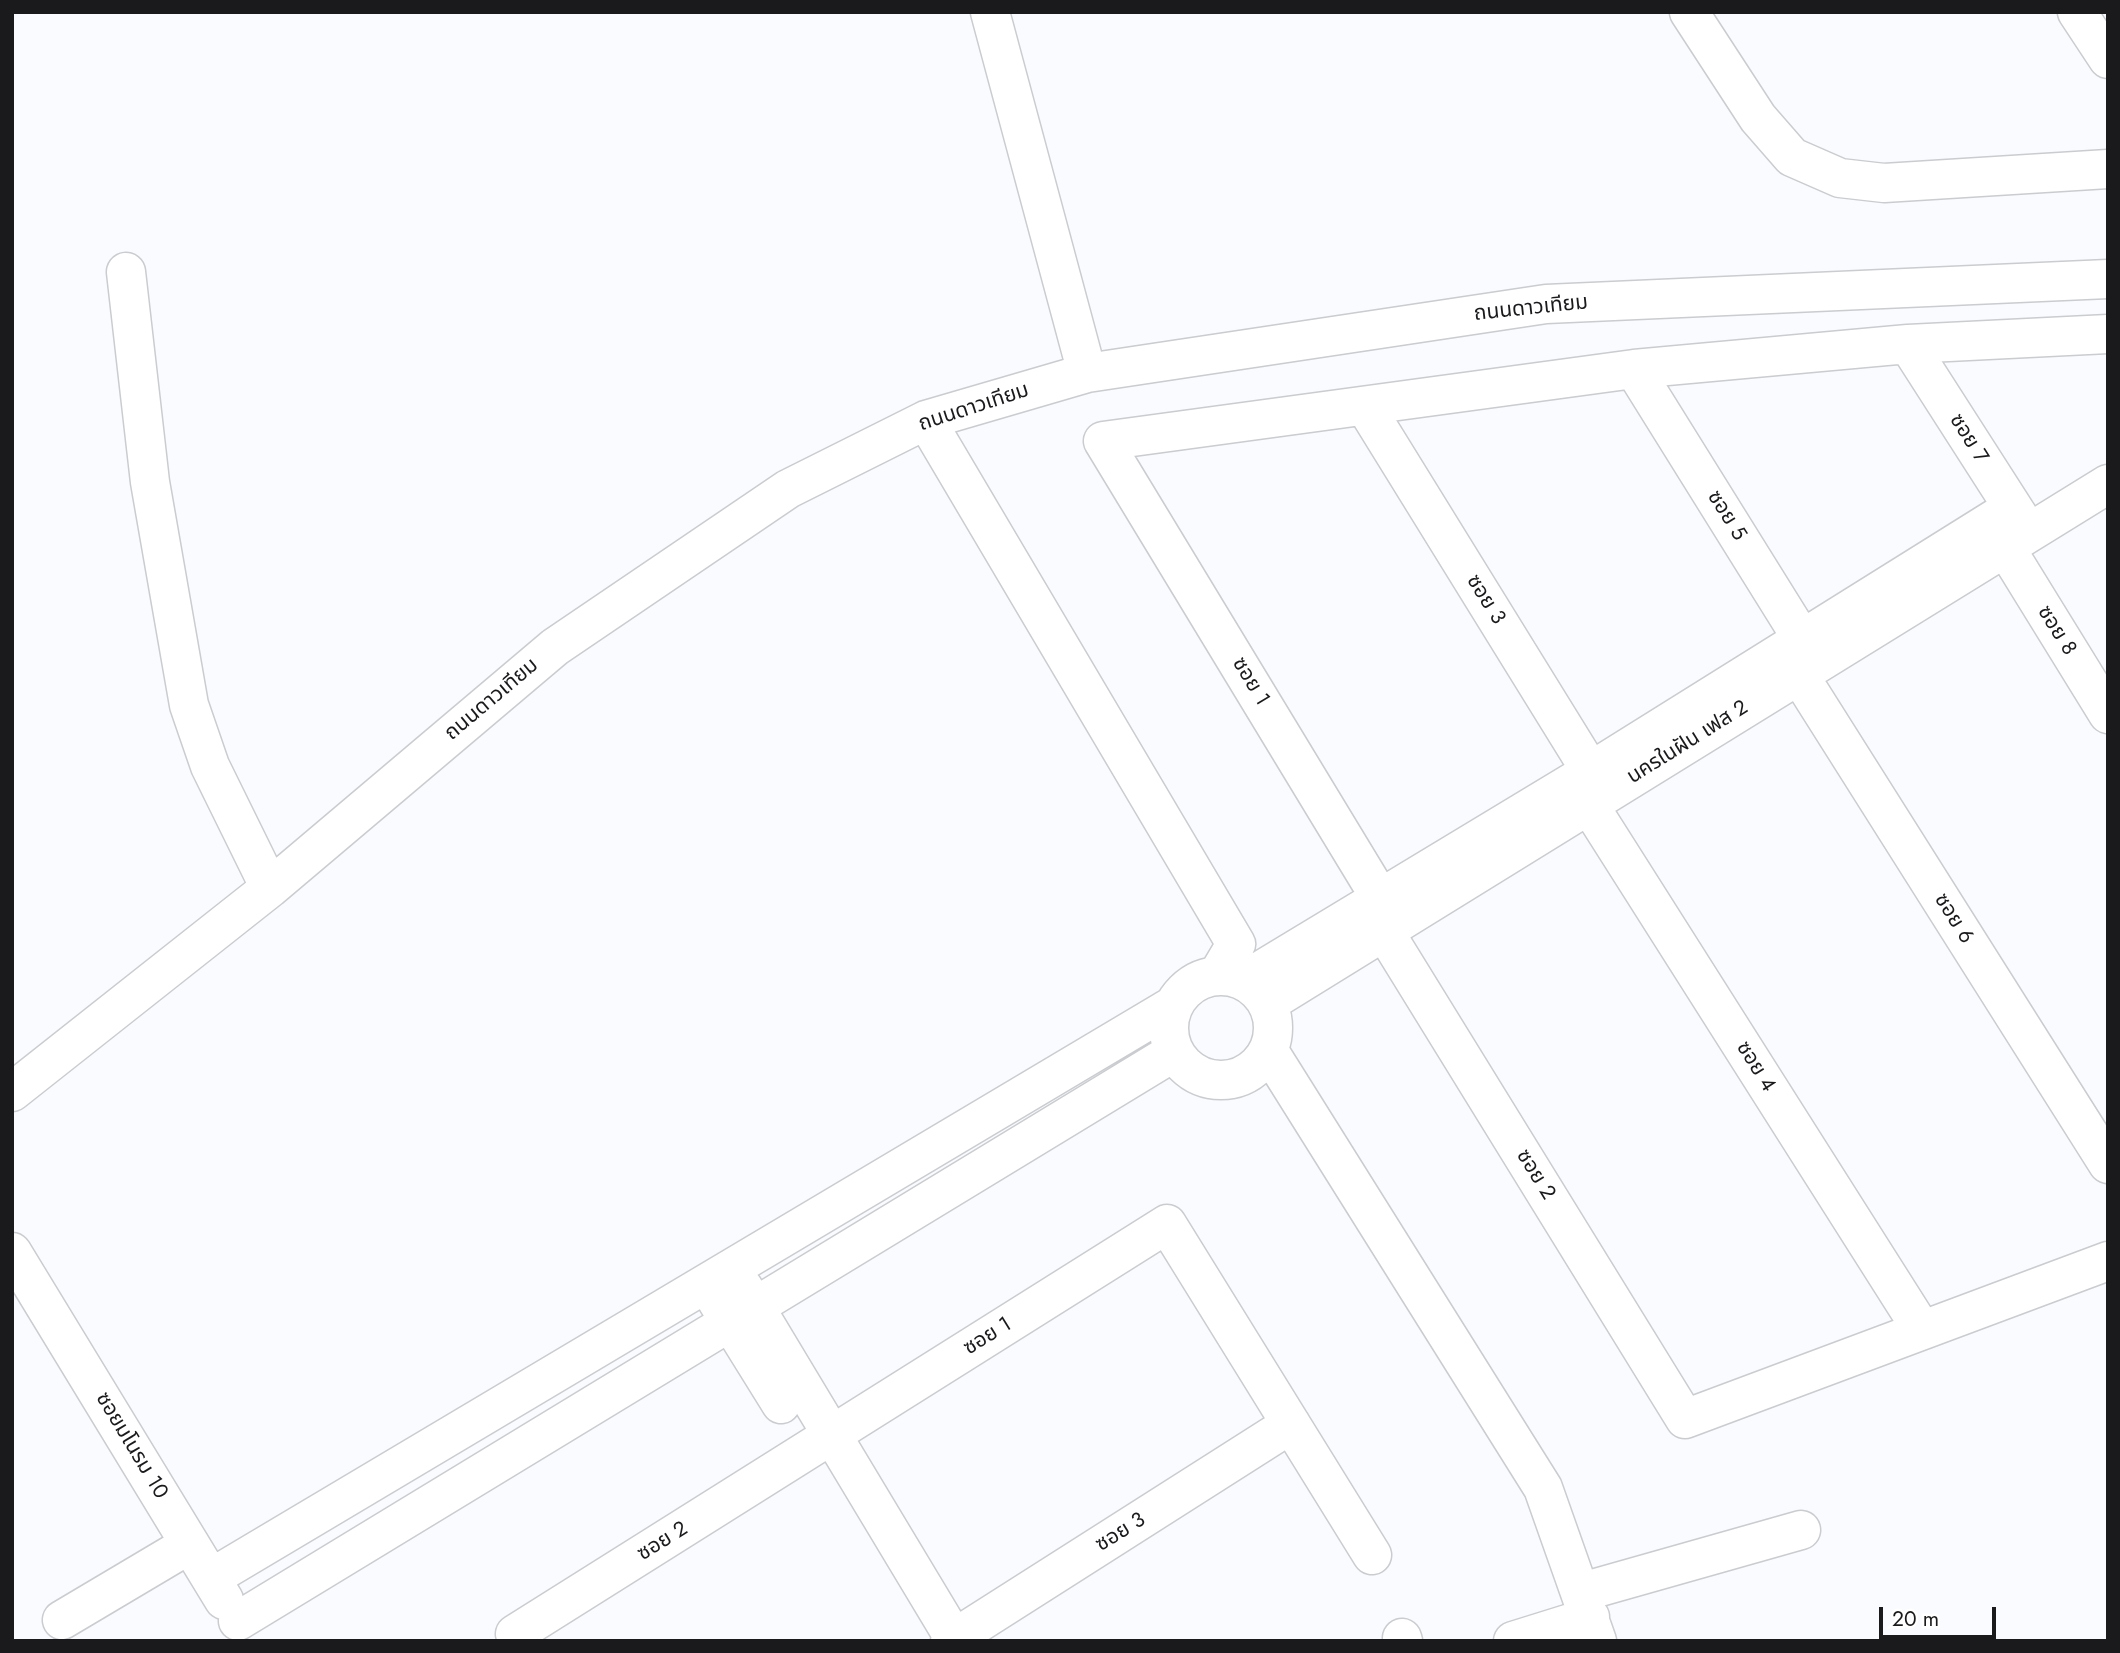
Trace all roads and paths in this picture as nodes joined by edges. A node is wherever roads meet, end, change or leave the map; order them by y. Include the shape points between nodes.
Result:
1 (990, 12) edge
2 (1689, 12) edge
3 (2077, 12) edge
4 (2108, 59) edge
5 (2108, 169) edge
6 (126, 272) dead end
7 (2108, 279) edge
8 (2108, 334) edge
9 (1908, 344) junction
10 (1634, 369) junction
11 (1087, 373) junction
12 (1365, 406) junction
13 (926, 420) junction
14 (2108, 484) edge
15 (2015, 529) junction
16 (1806, 659) junction
17 (2108, 715) edge
18 (1595, 790) junction
19 (270, 888) junction
20 (1387, 918) junction
21 (1243, 986) junction
22 (1174, 1004) junction
23 (1269, 1051) junction
24 (1174, 1052) junction
25 (12, 1092) edge
26 (2108, 1164) edge
27 (12, 1252) edge
28 (2108, 1261) edge
29 (719, 1275) junction
30 (743, 1315) junction
31 (1922, 1330) junction
32 (1292, 1424) junction
33 (820, 1443) junction
34 (1801, 1530) dead end
35 (190, 1544) junction
36 (1372, 1555) dead end
37 (211, 1578) junction
38 (1590, 1617) edge
39 (61, 1620) dead end
40 (243, 1631) edge
41 (517, 1637) edge
42 (944, 1640) edge
43 (1513, 1641) edge

1 - 11 street
2 - 5 street via 1758,118 1792,157 1840,178 1884,183
3 - 4 street
6 - 19 street via 150,482 189,705 210,766
7 - 11 street, ถนนดาวเทียม via 1546,304
8 - 9 street
9 - 10 street
9 - 15 street, ซอย 7
10 - 12 street
10 - 16 street, ซอย 5
11 - 13 street, ถนนดาวเทียม
12 - 18 street, ซอย 3
12 - 20 street, ซอย 1 via 1103,441
13 - 19 street, ถนนดาวเทียม via 788,489 555,647
13 - 21 street via 1236,944
14 - 15 street, นครในฝัน เฟส 2
15 - 16 street, นครในฝัน เฟส 2
15 - 17 street, ซอย 8
16 - 18 street, นครในฝัน เฟส 2
16 - 26 street, ซอย 6
18 - 20 street, นครในฝัน เฟส 2
18 - 31 street, ซอย 4
19 - 25 street, ถนนดาวเทียม
20 - 21 street, นครในฝัน เฟส 2
20 - 31 street, ซอย 2 via 1685,1419
21 - 22 street via 1196,981
21 - 23 street via 1273,1018
22 - 24 street via 1169,1028
22 - 29 street
23 - 24 street via 1246,1074 1230,1079 1198,1075
23 - 38 street via 1544,1488
24 - 30 street
27 - 35 street, ซอยมโนรม 10
28 - 31 street
29 - 30 street
29 - 37 street
30 - 33 street
30 - 40 street
32 - 33 street, ซอย 1 via 1167,1224
32 - 36 street
32 - 42 street, ซอย 3
33 - 41 street, ซอย 2
33 - 42 street
34 - 38 street
35 - 37 street, ซอยมโนรม 10
35 - 39 street
37 - 40 street, ซอยมโนรม 10
38 - 43 street

